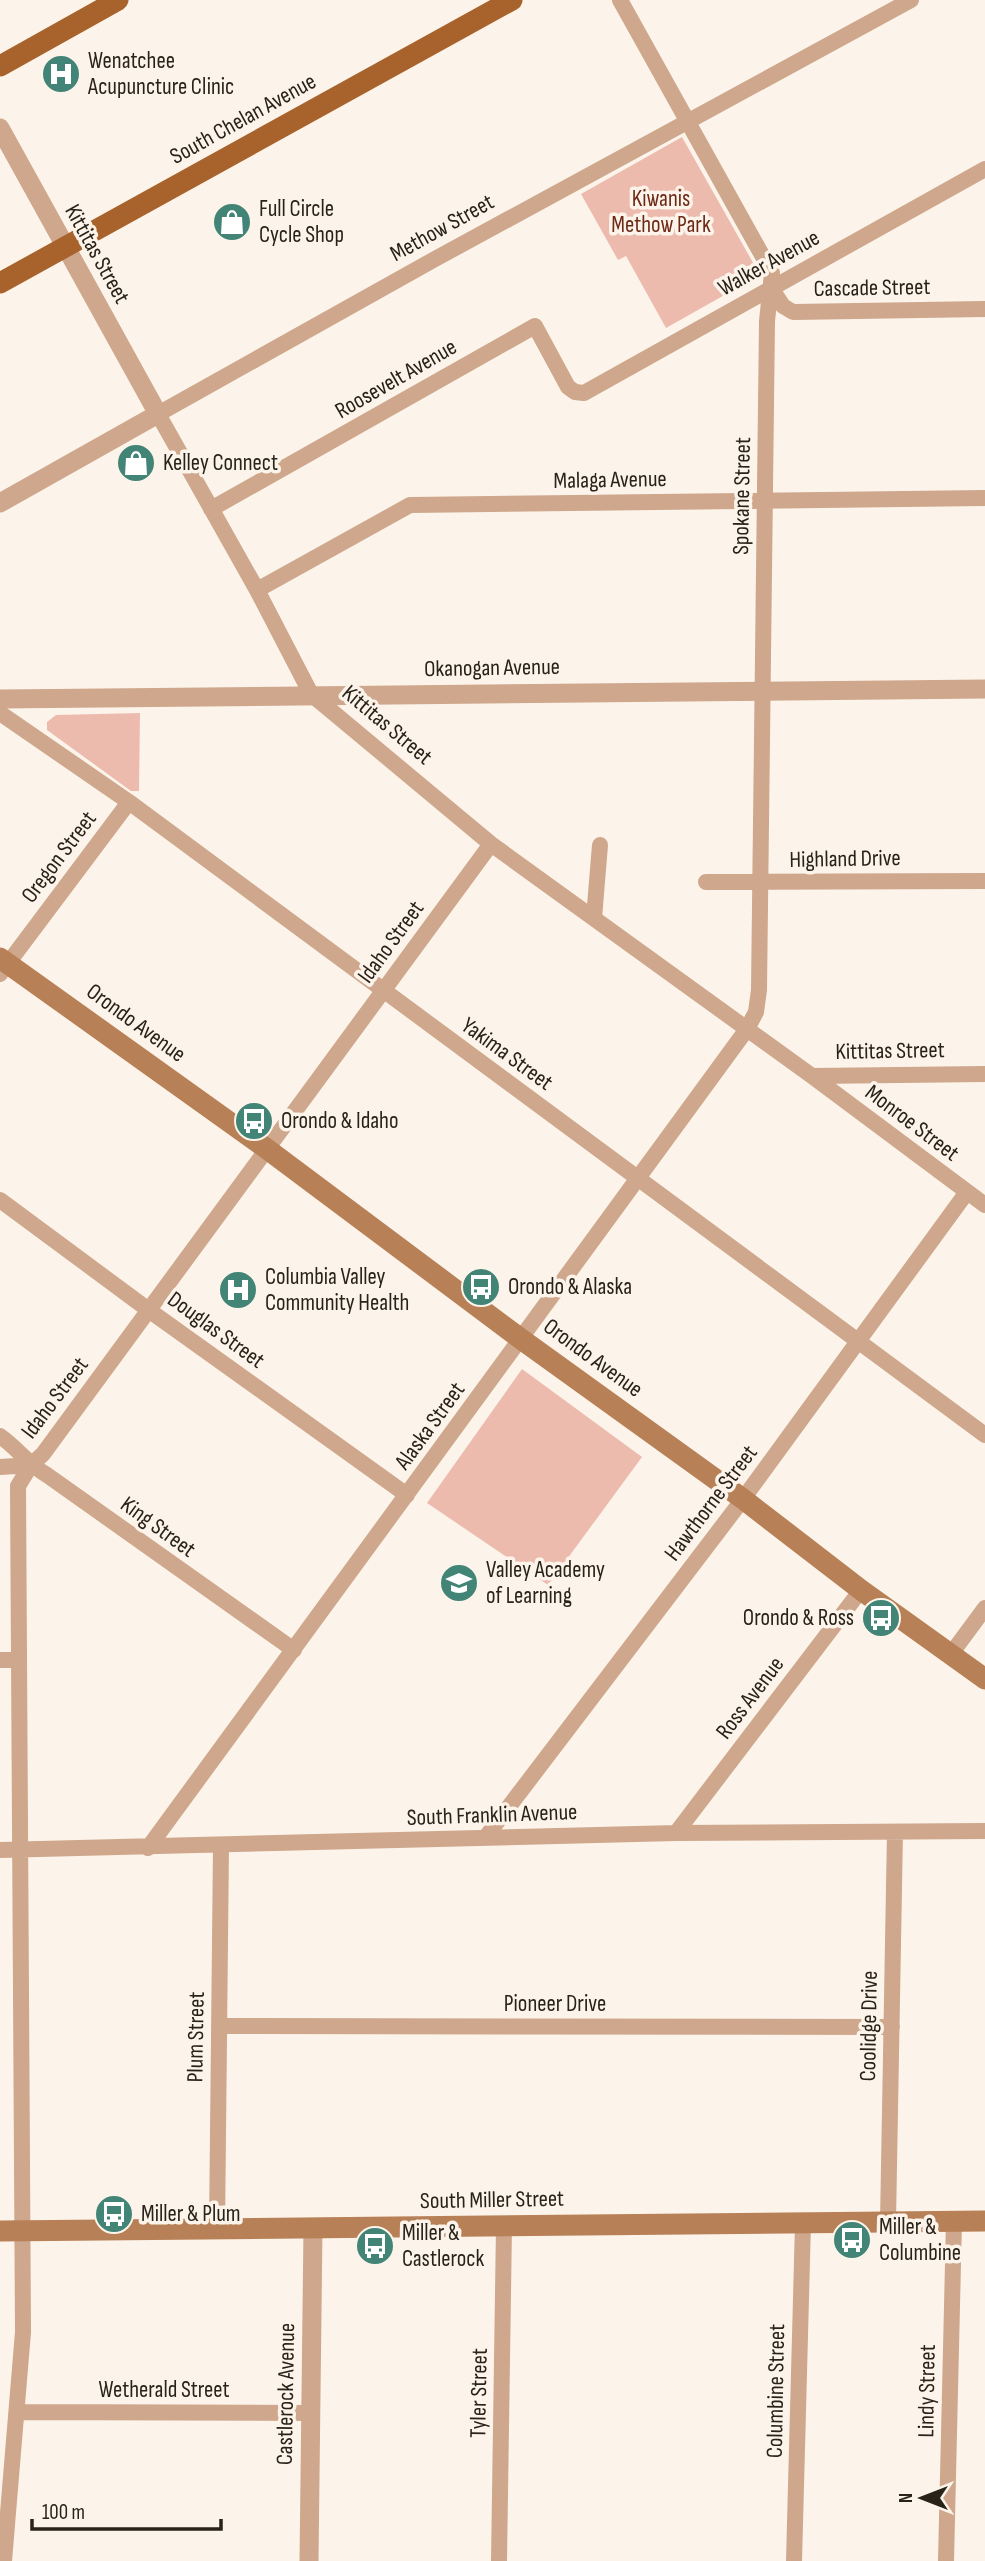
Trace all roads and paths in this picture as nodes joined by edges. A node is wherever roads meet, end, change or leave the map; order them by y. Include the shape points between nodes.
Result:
1 (118, 0) edge
2 (512, 0) edge
3 (621, 0) edge
4 (911, 0) edge
5 (0, 66) edge
6 (687, 121) junction
7 (0, 128) edge
8 (985, 169) edge
9 (65, 247) junction
10 (0, 283) edge
11 (771, 288) junction
12 (985, 309) edge
13 (575, 392) joint
14 (158, 414) junction
15 (985, 498) edge
16 (765, 501) junction
17 (0, 503) edge
18 (211, 509) junction
19 (257, 590) junction
20 (985, 689) edge
21 (762, 690) junction
22 (311, 694) junction
23 (0, 699) edge
24 (0, 713) edge
25 (129, 802) junction
26 (491, 844) junction
27 (600, 845) dead end
28 (985, 881) edge
29 (706, 882) dead end
30 (761, 883) junction
31 (594, 918) junction
32 (3, 965) edge
33 (383, 991) junction
34 (747, 1029) junction
35 (985, 1074) edge
36 (812, 1076) junction
37 (267, 1149) junction
38 (638, 1179) junction
39 (967, 1192) junction
40 (0, 1200) edge
41 (985, 1205) edge
42 (150, 1311) junction
43 (521, 1339) junction
44 (858, 1341) junction
45 (985, 1435) edge
46 (0, 1436) edge
47 (31, 1465) junction
48 (0, 1467) edge
49 (407, 1495) junction
50 (743, 1499) junction
51 (861, 1590) junction
52 (985, 1608) edge
53 (294, 1650) junction
54 (951, 1654) junction
55 (0, 1660) edge
56 (18, 1660) junction
57 (985, 1679) edge
58 (985, 1831) edge
59 (895, 1832) junction
60 (676, 1833) junction
61 (485, 1838) junction
62 (221, 1846) junction
63 (148, 1847) junction
64 (21, 1849) junction
65 (0, 1850) edge
66 (219, 2026) junction
67 (892, 2027) junction
68 (954, 2221) junction
69 (985, 2221) edge
70 (888, 2222) junction
71 (803, 2223) junction
72 (505, 2226) junction
73 (313, 2228) junction
74 (217, 2229) junction
75 (24, 2230) junction
76 (0, 2231) edge
77 (17, 2412) junction
78 (311, 2413) junction
79 (4, 2561) edge
80 (309, 2561) edge
81 (499, 2561) edge
82 (794, 2561) edge
83 (946, 2561) edge

1 - 5 main road
2 - 9 main road, South Chelan Avenue
3 - 6 street, Spokane Street
4 - 6 street, Methow Street
6 - 11 street, Spokane Street via 772,273
6 - 14 street, Methow Street
7 - 9 street, Kittitas Street
8 - 11 street, Walker Avenue
9 - 10 main road, South Chelan Avenue
9 - 14 street, Kittitas Street
11 - 12 street, Cascade Street via 793,313
11 - 13 street, Walker Avenue via 584,393
11 - 16 street, Spokane Street
13 - 18 street, Roosevelt Avenue via 535,326
14 - 17 street, Methow Street
14 - 18 street, Kittitas Street
15 - 16 street, Malaga Avenue
16 - 19 street, Malaga Avenue via 410,505
16 - 21 street, Spokane Street
18 - 19 street, Kittitas Street
19 - 22 street, Kittitas Street
20 - 21 street, Okanogan Avenue
21 - 22 street, Okanogan Avenue
21 - 30 street, Spokane Street
22 - 23 street, Okanogan Avenue
22 - 26 street, Kittitas Street
24 - 25 street, Yakima Street
25 - 32 street, Oregon Street
25 - 33 street, Yakima Street
26 - 31 street, Kittitas Street
26 - 33 street, Idaho Street
27 - 31 street
28 - 30 street, Highland Drive
29 - 30 street, Highland Drive
30 - 34 street, Spokane Street via 759,990 756,1012
31 - 34 street, Kittitas Street
32 - 37 main road, Orondo Avenue
33 - 37 street, Idaho Street
33 - 38 street, Yakima Street
34 - 36 street, Kittitas Street
34 - 38 street, Alaska Street
35 - 36 street, Kittitas Street
36 - 39 street, Monroe Street
37 - 42 street, Idaho Street
37 - 43 main road, Orondo Avenue
38 - 43 street, Alaska Street
38 - 44 street, Yakima Street
39 - 41 street, Monroe Street
39 - 44 street, Hawthorne Street
40 - 42 street, Douglas Street
42 - 47 street, Idaho Street
42 - 49 street, Douglas Street
43 - 49 street, Alaska Street
43 - 50 main road, Orondo Avenue
44 - 45 street, Yakima Street
44 - 50 street, Hawthorne Street
46 - 47 street, King Street
47 - 48 street
47 - 53 street, King Street
47 - 56 street, Idaho Street via 18,1486
49 - 53 street, Alaska Street
50 - 51 main road, Orondo Avenue
50 - 61 street, Hawthorne Street
51 - 54 main road, Orondo Avenue
51 - 60 street, Ross Avenue
52 - 54 street
53 - 63 street, Alaska Street
54 - 57 main road, Orondo Avenue
55 - 56 street
56 - 64 street, Idaho Street
58 - 59 street, South Franklin Avenue
59 - 60 street, South Franklin Avenue
59 - 67 street, Coolidge Drive
60 - 61 street, South Franklin Avenue
61 - 62 street, South Franklin Avenue
62 - 63 street, South Franklin Avenue
62 - 66 street, Plum Street
63 - 64 street, South Franklin Avenue
64 - 65 street, South Franklin Avenue
64 - 75 street, Idaho Street
66 - 67 street, Pioneer Drive
66 - 74 street, Plum Street
67 - 70 street, Coolidge Drive
68 - 69 main road, South Miller Street
68 - 70 main road, South Miller Street
68 - 83 street, Lindy Street
70 - 71 main road, South Miller Street
71 - 72 main road, South Miller Street
71 - 82 street, Columbine Street
72 - 73 main road, South Miller Street
72 - 81 street, Tyler Street
73 - 74 main road, South Miller Street
73 - 78 street, Castlerock Avenue
74 - 75 main road, South Miller Street
75 - 76 main road, South Miller Street
75 - 77 street, Idaho Street
77 - 78 street, Wetherald Street
77 - 79 street, Idaho Street
78 - 80 street, Castlerock Avenue

